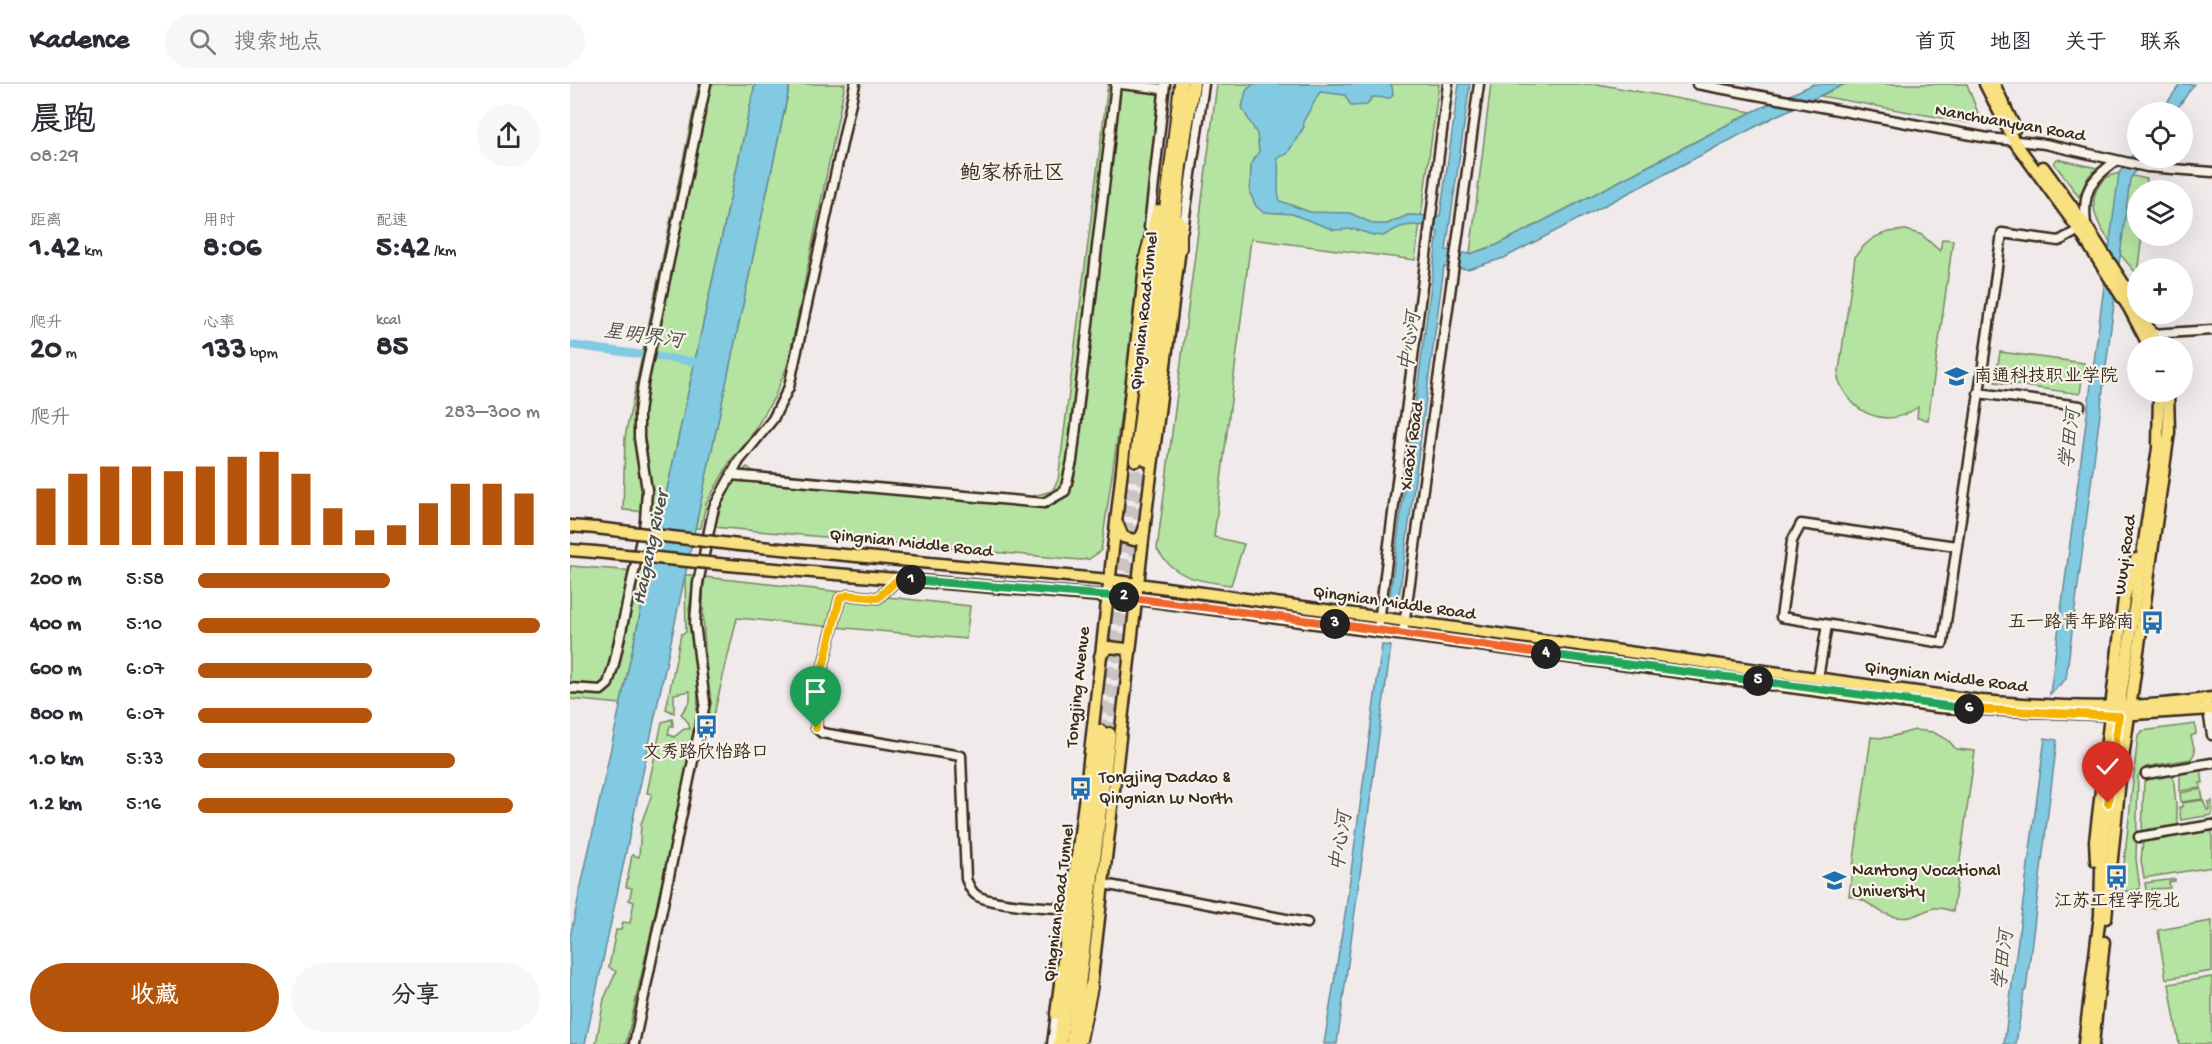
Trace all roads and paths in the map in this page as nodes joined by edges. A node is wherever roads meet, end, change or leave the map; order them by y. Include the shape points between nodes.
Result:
1 (706, 84) edge
2 (855, 84) edge
3 (1116, 84) edge
4 (1121, 84) edge
5 (1181, 84) edge
6 (1193, 84) edge
7 (1204, 84) edge
8 (1448, 84) edge
9 (1479, 84) edge
10 (1697, 84) edge
11 (1985, 84) edge
12 (1994, 84) edge
13 (1165, 86) edge
14 (2018, 141) junction
15 (2120, 162) junction
16 (1174, 167) junction
17 (2212, 172) edge
18 (2082, 228) junction
19 (1180, 248) junction
20 (1146, 257) junction
21 (2103, 260) junction
22 (2127, 289) edge
23 (2212, 330) edge
24 (2146, 336) edge
25 (2174, 336) edge
26 (1978, 393) junction
27 (2159, 402) edge
28 (2168, 402) edge
29 (2080, 406) dead end
30 (1142, 460) tunnel mouth
31 (731, 475) junction
32 (1118, 521) junction
33 (570, 526) edge
34 (1144, 530) junction
35 (1956, 546) junction
36 (570, 550) edge
37 (898, 579) junction
38 (1109, 580) junction
39 (1140, 584) junction
40 (1107, 596) junction
41 (1138, 598) junction
42 (1379, 618) junction
43 (1827, 625) junction
44 (1404, 628) junction
45 (1378, 630) junction
46 (1100, 656) junction
47 (1129, 656) junction
48 (1818, 678) junction
49 (570, 688) edge
50 (2210, 704) edge
51 (2120, 711) junction
52 (2212, 735) edge
53 (2212, 762) edge
54 (2146, 774) dead end
55 (2212, 825) edge
56 (2139, 837) dead end
57 (1104, 884) junction
58 (1070, 909) junction
59 (1307, 923) dead end
60 (1091, 987) junction
61 (1056, 1014) joint
62 (2086, 1043) edge
63 (634, 1044) edge
64 (1053, 1044) edge
65 (1060, 1044) edge
66 (1072, 1044) edge
67 (1079, 1044) edge
68 (1086, 1044) edge

1 - 49 street via 639,413 647,490 645,521 614,664 609,684 601,690
2 - 31 street via 789,387 773,419
3 - 31 street via 1072,461 1065,491 1044,503
4 - 13 street
5 - 16 highway
6 - 16 highway
7 - 19 street
8 - 42 street, Xiaoxi Road
9 - 44 street, Xiaoxi Road
10 - 14 street, Nanchuanyuan Road
11 - 14 main road
12 - 14 main road
13 - 20 street
14 - 15 street, Nanchuanyuan Road
14 - 18 main road
15 - 17 street, Nanchuanyuan Road
15 - 18 street via 2091,183
16 - 19 highway
16 - 20 highway
16 - 30 highway, Qingnian Road Tunnel
18 - 21 main road
18 - 26 street via 2059,241 2002,233
19 - 34 main road
20 - 32 main road, Tongjing Avenue via 1120,468
21 - 22 main road
21 - 24 main road
23 - 25 street
26 - 29 street
26 - 35 street
27 - 51 main road, Wuyi Road via 2158,448 2143,544 2124,599
28 - 51 main road, Wuyi Road via 2169,432
31 - 63 street via 714,507 698,583 695,622 705,703
32 - 34 main road via 1123,537 1130,540 1140,537
32 - 38 main road, Tongjing Avenue
33 - 38 main road, Qingnian Middle Road, bridge
34 - 39 main road
35 - 43 street via 1943,643
35 - 43 street via 1801,524 1792,541 1781,617
36 - 37 main road, Qingnian Middle Road, bridge
37 - 40 main road, Qingnian Middle Road
37 - 58 street via 878,598 840,598 820,679 816,728 822,733 961,756 966,879 970,890 991,900
38 - 39 main road, Qingnian Middle Road
38 - 40 main road, Tongjing Avenue
39 - 41 main road
39 - 42 main road, Qingnian Middle Road
40 - 41 main road, Qingnian Middle Road
40 - 46 main road, Tongjing Avenue
41 - 45 main road, Qingnian Middle Road
41 - 47 main road
42 - 44 main road, Qingnian Middle Road
42 - 45 street, Xiaoxi Road
43 - 48 street
44 - 45 main road, Qingnian Middle Road
44 - 48 main road, Qingnian Middle Road
44 - 51 main road, Qingnian Middle Road via 1939,707
46 - 47 main road via 1109,647 1119,647
46 - 58 main road, Tongjing Avenue
47 - 57 main road
48 - 51 main road, Qingnian Middle Road via 1982,701
50 - 51 main road, Qingnian Middle Road
50 - 52 street
51 - 62 main road, Wuyi Road via 2120,779
51 - 62 main road, Wuyi Road via 2095,841 2100,915
53 - 54 street
55 - 56 street
57 - 59 street
57 - 60 main road
58 - 61 main road, Tongjing Avenue
60 - 67 highway
60 - 68 street
61 - 64 highway
65 - 66 highway, Qingnian Road Tunnel via 1105,733

